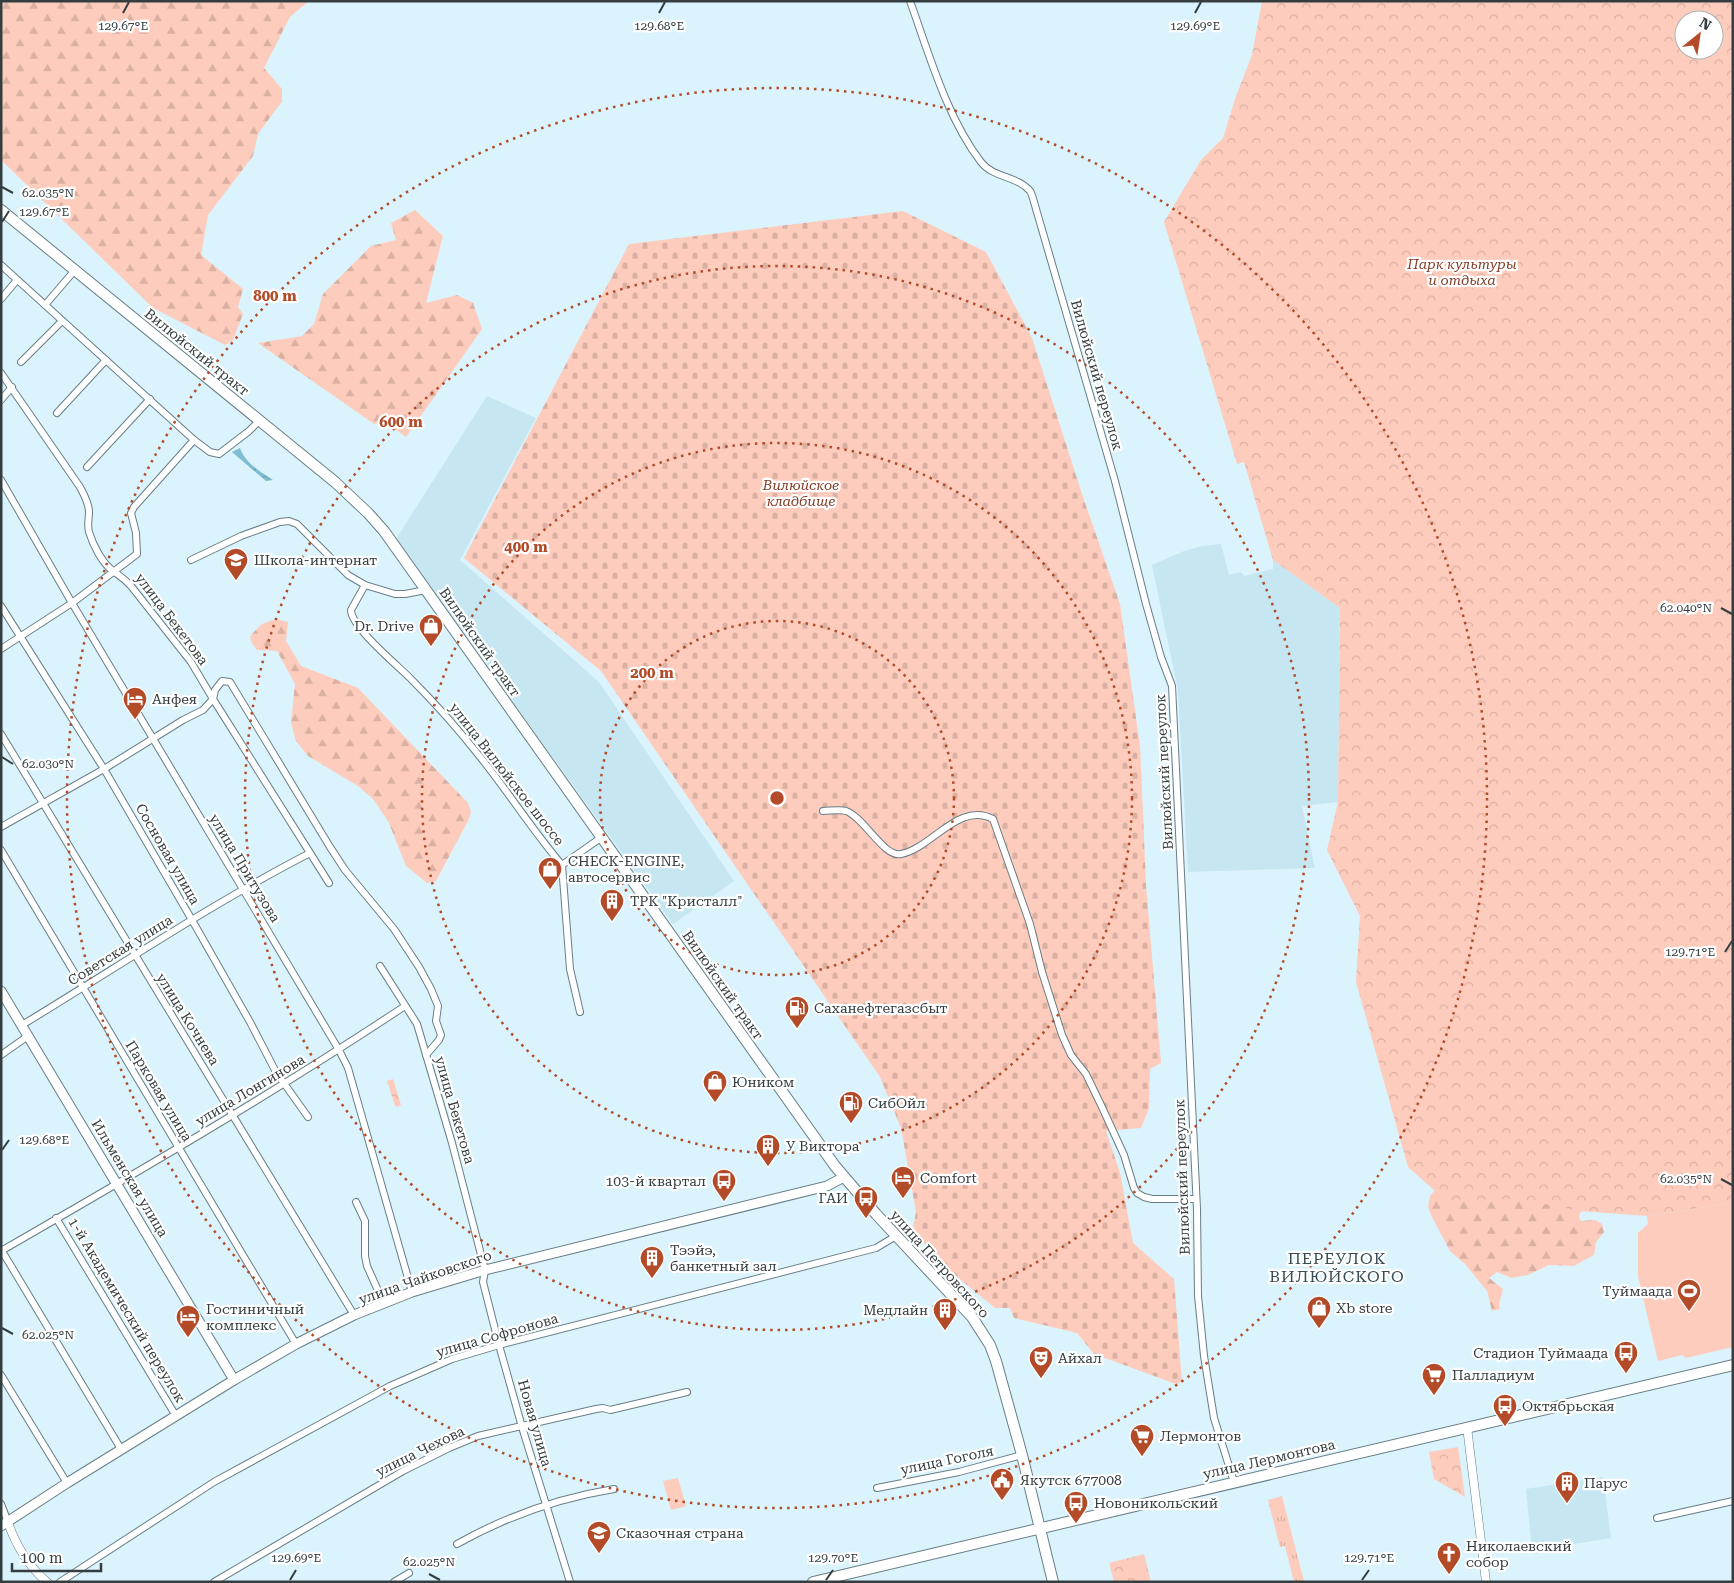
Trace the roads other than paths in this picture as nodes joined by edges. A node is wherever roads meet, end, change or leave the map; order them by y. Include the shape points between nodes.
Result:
1 (910, 1) edge
2 (1, 210) edge
3 (1, 265) edge
4 (74, 270) junction
5 (17, 280) junction
6 (1, 299) edge
7 (45, 305) junction
8 (62, 321) junction
9 (106, 360) junction
10 (21, 362) dead end
11 (1, 373) edge
12 (12, 387) junction
13 (150, 399) junction
14 (1, 400) edge
15 (57, 413) dead end
16 (260, 420) junction
17 (194, 440) junction
18 (86, 467) dead end
19 (1, 480) edge
20 (191, 560) dead end
21 (114, 572) junction
22 (365, 585) junction
23 (426, 590) junction
24 (72, 603) junction
25 (1, 606) edge
26 (22, 636) junction
27 (1, 649) edge
28 (213, 699) junction
29 (1, 734) edge
30 (153, 738) junction
31 (104, 769) junction
32 (44, 804) junction
33 (823, 811) dead end
34 (1, 827) edge
35 (602, 837) junction
36 (1, 850) edge
37 (310, 853) junction
38 (562, 865) junction
39 (329, 883) dead end
40 (244, 890) junction
41 (192, 920) junction
42 (135, 956) junction
43 (380, 966) dead end
44 (83, 988) junction
45 (1, 991) edge
46 (405, 1006) junction
47 (580, 1012) dead end
48 (22, 1025) junction
49 (28, 1036) junction
50 (339, 1050) junction
51 (1, 1055) edge
52 (426, 1055) junction
53 (284, 1083) junction
54 (232, 1115) junction
55 (308, 1118) dead end
56 (178, 1148) junction
57 (844, 1177) junction
58 (117, 1183) junction
59 (1196, 1199) junction
60 (356, 1202) dead end
61 (56, 1218) junction
62 (896, 1236) junction
63 (1, 1251) edge
64 (485, 1270) junction
65 (412, 1292) junction
66 (384, 1304) junction
67 (354, 1315) junction
68 (296, 1344) junction
69 (499, 1345) junction
70 (1733, 1364) edge
71 (1, 1375) edge
72 (234, 1380) junction
73 (687, 1392) dead end
74 (176, 1416) junction
75 (522, 1426) junction
76 (1467, 1427) junction
77 (121, 1449) junction
78 (1022, 1455) junction
79 (1234, 1482) junction
80 (67, 1483) junction
81 (877, 1488) dead end
82 (614, 1489) dead end
83 (1733, 1501) edge
84 (1, 1504) edge
85 (546, 1504) junction
86 (1657, 1518) dead end
87 (5, 1524) edge
88 (1041, 1528) junction
89 (458, 1544) dead end
90 (409, 1573) dead end
91 (47, 1582) edge
92 (60, 1582) edge
93 (214, 1582) edge
94 (394, 1582) edge
95 (570, 1582) edge
96 (813, 1582) edge
97 (1053, 1582) edge
98 (1486, 1582) edge

1 - 59 street, Вилюйский переулок via 965,140 983,165 1030,191 1114,481 1148,613 1172,686
2 - 4 main road, Вилюйский тракт
3 - 5 street
4 - 7 street
4 - 16 main road, Вилюйский тракт
5 - 6 street
5 - 7 street
7 - 8 street
8 - 9 street
8 - 10 street
9 - 13 street
9 - 15 street
11 - 12 street, улица Бекетова
12 - 14 street
12 - 21 street, улица Бекетова via 80,487 89,506 89,533
13 - 17 street
13 - 18 street
16 - 17 street via 219,454 210,452
16 - 23 main road, Вилюйский тракт via 368,513
17 - 21 street via 134,508 137,554
19 - 24 street, улица Притузова
20 - 22 street via 241,536 289,521 298,524 348,575
21 - 24 street
21 - 28 street, улица Бекетова via 124,577 191,662
22 - 23 street via 395,594
22 - 38 street, улица Вилюйское шоссе via 351,610 353,620 440,708
23 - 35 main road, Вилюйский тракт
24 - 26 street
24 - 30 street, улица Притузова
25 - 26 street, Сосновая улица
26 - 27 street
26 - 31 street, Сосновая улица
28 - 30 street via 203,710
28 - 37 street, улица Бекетова
28 - 52 street via 218,684 230,682 335,854 394,929 419,967 436,1000 436,1021 441,1031 439,1040
29 - 32 street, улица Кочнева
30 - 31 street
30 - 40 street, улица Притузова
31 - 32 street
31 - 41 street, Сосновая улица
32 - 34 street
32 - 42 street, улица Кочнева
33 - 59 street via 845,811 856,817 891,852 900,855 965,816 983,814 993,819 1030,924 1062,1035 1071,1055 1086,1074 1120,1147 1134,1188 1137,1193 1152,1199
35 - 38 street
35 - 57 main road, Вилюйский тракт
36 - 44 street, Парковая улица
37 - 39 street, улица Бекетова
37 - 40 street, Советская улица
38 - 47 street via 570,970
40 - 41 street, Советская улица
40 - 50 street, улица Притузова
41 - 42 street, Советская улица
41 - 53 street, Сосновая улица
42 - 44 street, Советская улица
42 - 54 street, улица Кочнева
43 - 46 street, улица Бекетова
44 - 48 street, Советская улица
44 - 56 street, Парковая улица
45 - 48 main road, Ильменская улица
46 - 50 street, улица Лонгинова
46 - 52 street, улица Бекетова via 417,1024
48 - 49 main road, Ильменская улица
49 - 51 street
49 - 58 main road, Ильменская улица
50 - 53 street, улица Лонгинова
50 - 65 street, улица Притузова via 349,1070
52 - 64 street, улица Бекетова
53 - 54 street, улица Лонгинова
53 - 55 street, Сосновая улица
54 - 56 street, улица Лонгинова
54 - 67 street, улица Кочнева
56 - 58 street, улица Лонгинова
56 - 68 street, Парковая улица
57 - 62 main road, улица Петровского
57 - 64 main road, улица Чайковского via 827,1186
58 - 61 street, улица Лонгинова
58 - 72 main road, Ильменская улица
59 - 79 street, Вилюйский переулок via 1198,1296 1204,1356 1214,1418
60 - 66 street via 365,1221 367,1266
61 - 63 street, улица Лонгинова
61 - 74 street, 1-й Академический переулок
62 - 69 street, улица Софронова via 876,1248
62 - 78 main road, улица Петровского via 981,1330 996,1361
63 - 77 street
64 - 65 main road, улица Чайковского
64 - 69 street, Новая улица via 483,1282
65 - 66 main road, улица Чайковского
66 - 67 main road, улица Чайковского
67 - 68 main road, улица Чайковского
68 - 72 main road, улица Чайковского
69 - 75 street, Новая улица
69 - 92 street, улица Софронова via 452,1359 381,1390 214,1482
70 - 76 main road, улица Лермонтова
71 - 80 street
72 - 74 main road, улица Чайковского
73 - 75 street, улица Чехова
74 - 77 main road, улица Чайковского
75 - 85 street, Новая улица
75 - 93 street, улица Чехова via 478,1436 403,1471
76 - 79 main road, улица Лермонтова
76 - 98 street
77 - 80 main road, улица Чайковского
78 - 81 street, улица Гоголя via 960,1472
78 - 88 main road, улица Петровского
79 - 88 main road, улица Лермонтова
80 - 87 main road, улица Чайковского
82 - 85 street
83 - 86 street
84 - 87 street
85 - 89 street
85 - 95 street, Новая улица
87 - 91 street via 36,1572
88 - 96 main road, улица Лермонтова
88 - 97 main road, улица Петровского
90 - 94 street

